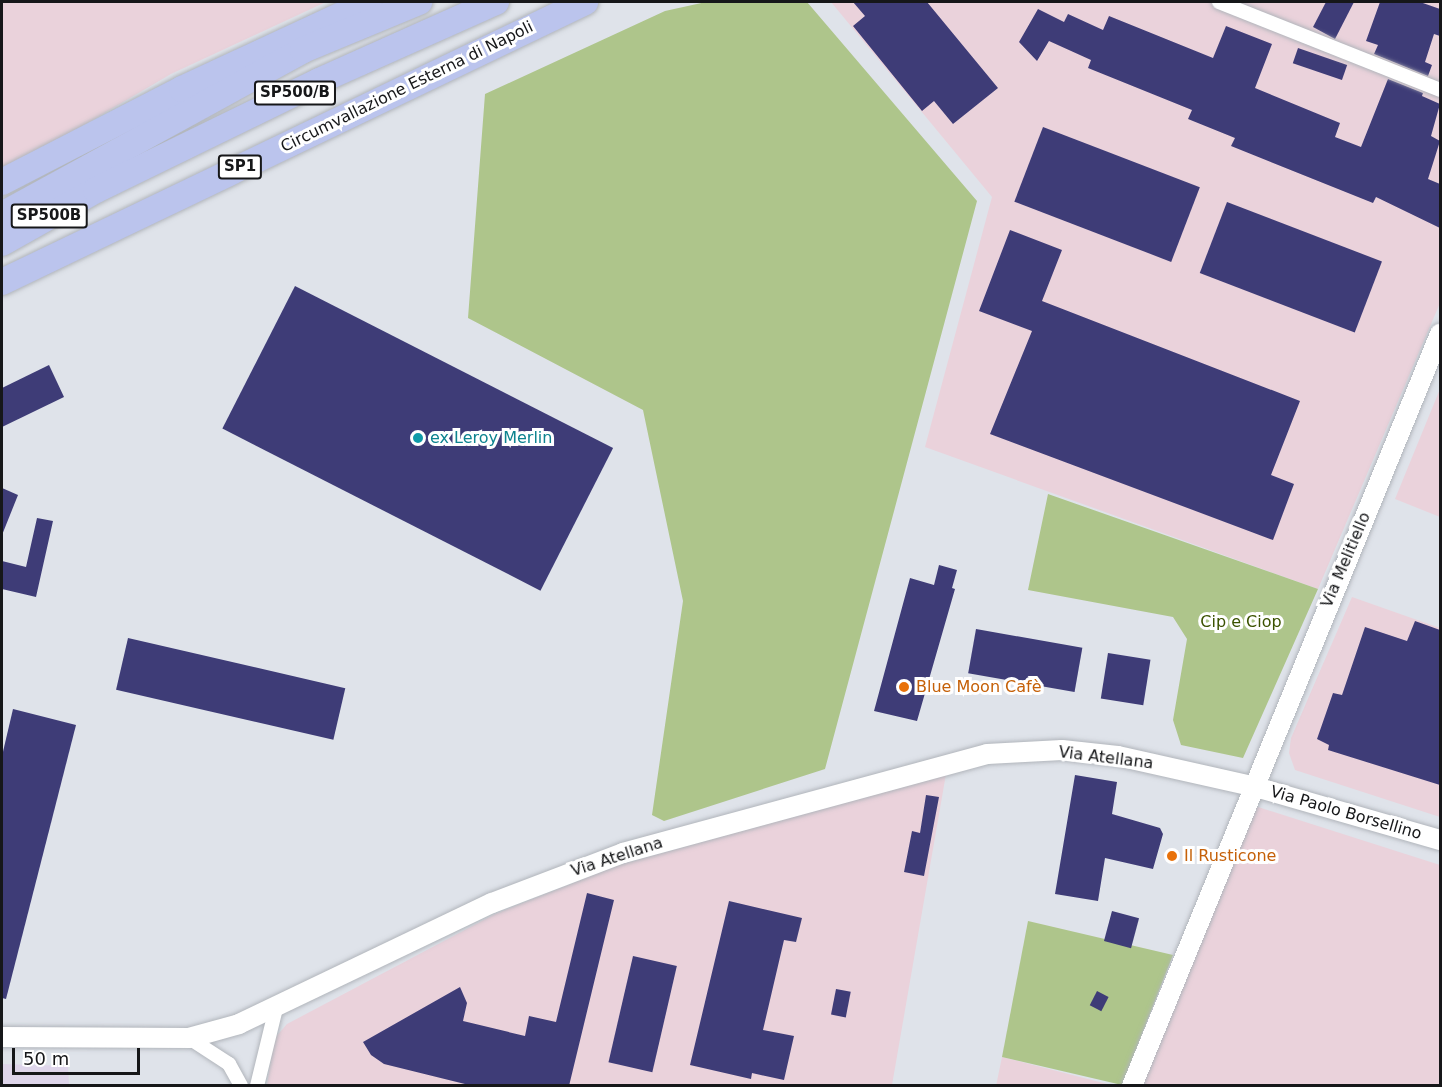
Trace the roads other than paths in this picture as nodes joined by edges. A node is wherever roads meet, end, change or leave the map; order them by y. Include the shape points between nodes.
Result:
1 (369, 2) edge
2 (419, 2) edge
3 (496, 2) edge
4 (585, 2) edge
5 (1219, 2) edge
6 (1440, 90) edge
7 (2, 182) edge
8 (56, 183) joint
9 (96, 190) joint
10 (2, 215) edge
11 (2, 243) edge
12 (2, 282) edge
13 (1440, 334) edge
14 (1252, 786) junction
15 (1440, 840) edge
16 (276, 1008) junction
17 (2, 1037) edge
18 (189, 1038) junction
19 (241, 1086) edge
20 (257, 1086) edge
21 (1132, 1086) edge

1 - 7 highway via 182,89
2 - 8 highway, SP500/B via 303,50
3 - 9 highway, SP500/B
4 - 12 highway, Circumvallazione Esterna di Napoli / SP1
5 - 6 street
8 - 10 highway, SP500B
9 - 11 highway, SP500B
13 - 14 main road, Via Melitiello
14 - 15 main road, Via Paolo Borsellino
14 - 16 main road, Via Atellana via 1118,756 1062,750 987,754 623,853 492,903
14 - 21 main road, Via Melitiello
16 - 18 main road, Via Atellana via 239,1024
16 - 20 street
17 - 18 main road, Via Atellana
18 - 19 street via 229,1064

